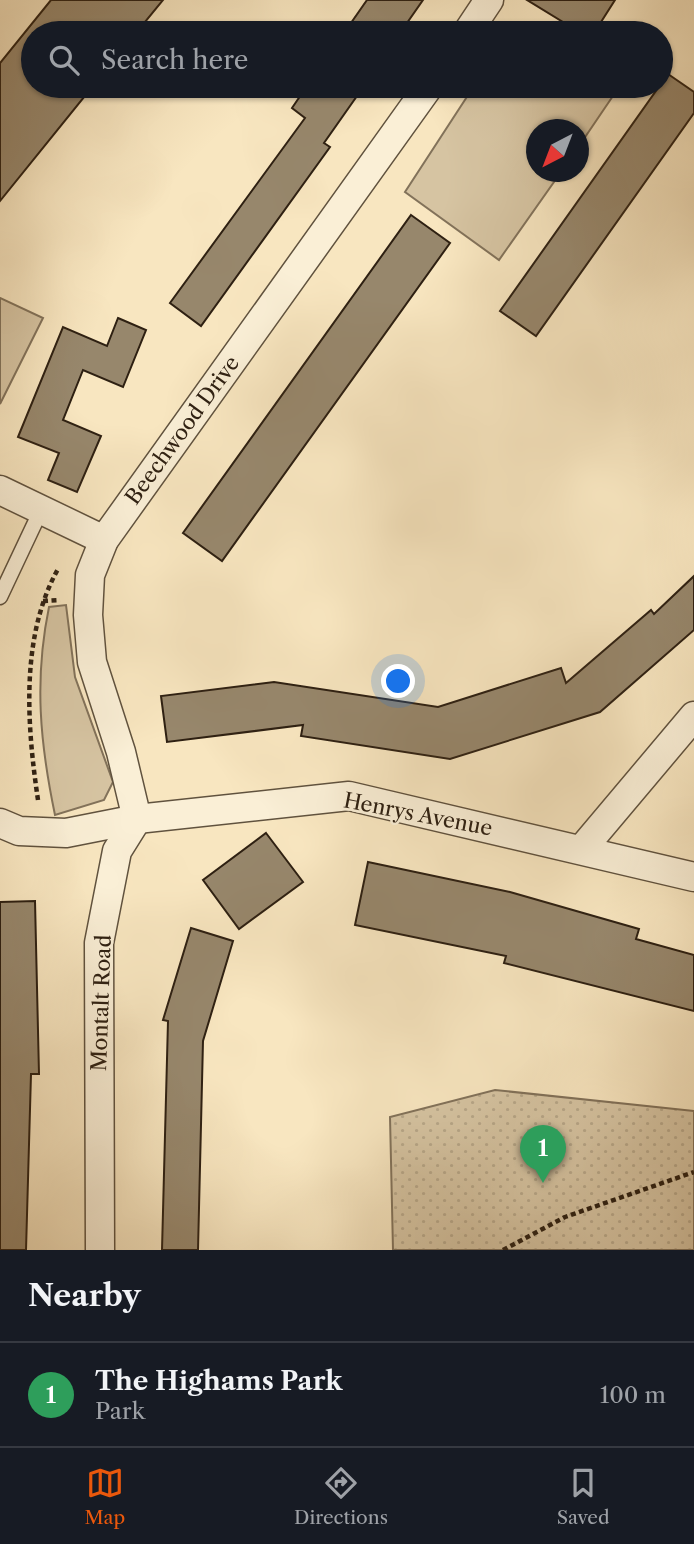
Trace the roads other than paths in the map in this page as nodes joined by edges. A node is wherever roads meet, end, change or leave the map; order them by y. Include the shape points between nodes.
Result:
1 (489, 0) edge
2 (475, 21) edge
3 (420, 98) edge
4 (0, 490) edge
5 (41, 510) junction
6 (93, 535) junction
7 (0, 597) edge
8 (694, 716) edge
9 (137, 820) junction
10 (0, 823) edge
11 (582, 849) junction
12 (694, 877) edge
13 (100, 1250) edge

1 - 2 street
3 - 6 street, Beechwood Drive
4 - 5 street
5 - 6 street
5 - 7 lane
6 - 9 street, Beechwood Drive via 88,615 92,662
8 - 11 street
9 - 10 street via 66,833 19,831
9 - 11 street, Henrys Avenue via 349,796
9 - 13 street, Montalt Road via 117,851 99,943
11 - 12 street, Henrys Avenue

